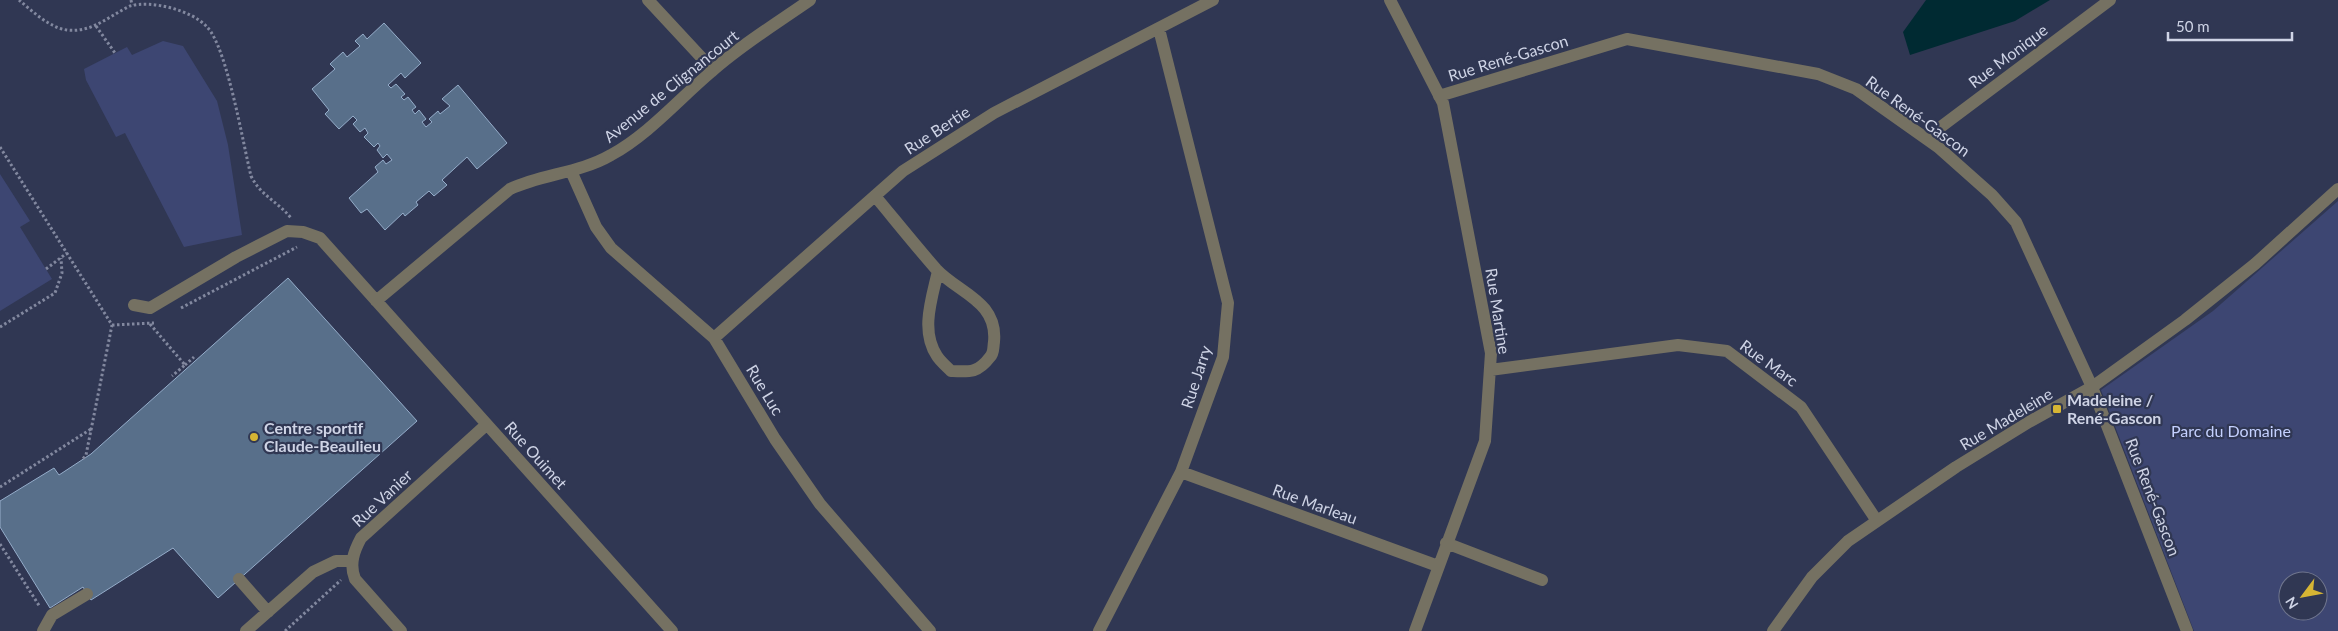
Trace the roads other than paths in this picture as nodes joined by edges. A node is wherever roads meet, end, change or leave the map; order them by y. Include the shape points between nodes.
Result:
1 (648, 0) edge
2 (810, 0) edge
3 (1213, 0) edge
4 (1390, 0) edge
5 (2110, 0) edge
6 (1159, 28) junction
7 (713, 70) junction
8 (1439, 96) junction
9 (1926, 138) junction
10 (571, 171) junction
11 (2338, 190) edge
12 (875, 196) junction
13 (938, 271) junction
14 (376, 301) junction
15 (134, 305) dead end
16 (714, 338) junction
17 (1490, 370) junction
18 (2092, 387) junction
19 (486, 425) junction
20 (1181, 472) junction
21 (1877, 521) junction
22 (1446, 543) junction
23 (1438, 566) junction
24 (352, 567) junction
25 (239, 579) dead end
26 (1542, 580) dead end
27 (87, 594) dead end
28 (268, 612) junction
29 (43, 631) edge
30 (246, 631) edge
31 (401, 631) edge
32 (672, 631) edge
33 (930, 631) edge
34 (1099, 631) edge
35 (1415, 631) edge
36 (1773, 631) edge
37 (2187, 631) edge

1 - 7 street
2 - 7 street, Avenue de Clignancourt
3 - 6 street, Rue Bertie
4 - 8 street, Rue Martine
5 - 9 street, Rue Monique
6 - 12 street, Rue Bertie via 994,113 903,171
6 - 20 street, Rue Jarry via 1228,303 1223,357
7 - 10 street, Avenue de Clignancourt via 629,145 609,157
8 - 9 street, Rue René-Gascon via 1627,40 1818,74 1856,89
8 - 17 street, Rue Martine via 1491,353
9 - 18 street, Rue René-Gascon via 1992,196 2016,222
10 - 14 street, Avenue de Clignancourt via 526,181 510,189
10 - 16 street, Rue Luc via 596,227 611,248
11 - 18 street, Rue Madeleine via 2240,276
12 - 13 street
12 - 16 street, Rue Bertie
13 - 13 street via 972,295 992,320 992,354 982,368 968,372 951,370 936,356 928,334 929,311
14 - 15 street, Rue Ouimet via 320,238 286,231 236,256 150,308
14 - 19 street, Rue Ouimet
16 - 33 street, Rue Luc via 775,439 820,504
17 - 21 street, Rue Marc via 1678,344 1727,352 1802,407
17 - 22 street, Rue Martine via 1485,441
18 - 21 street, Rue Madeleine via 2029,422
18 - 37 street, Rue René-Gascon
19 - 24 street, Rue Vanier via 361,538 354,549
19 - 32 street, Rue Ouimet
20 - 23 street, Rue Marleau
20 - 34 street, Rue Jarry
21 - 36 street, Rue Madeleine via 1848,541 1812,577
22 - 23 street, Rue Martine
22 - 26 street
23 - 35 street, Rue Martine
24 - 28 street via 336,561 313,572
24 - 31 street via 355,579
25 - 28 street
27 - 29 street via 52,615
28 - 30 street

